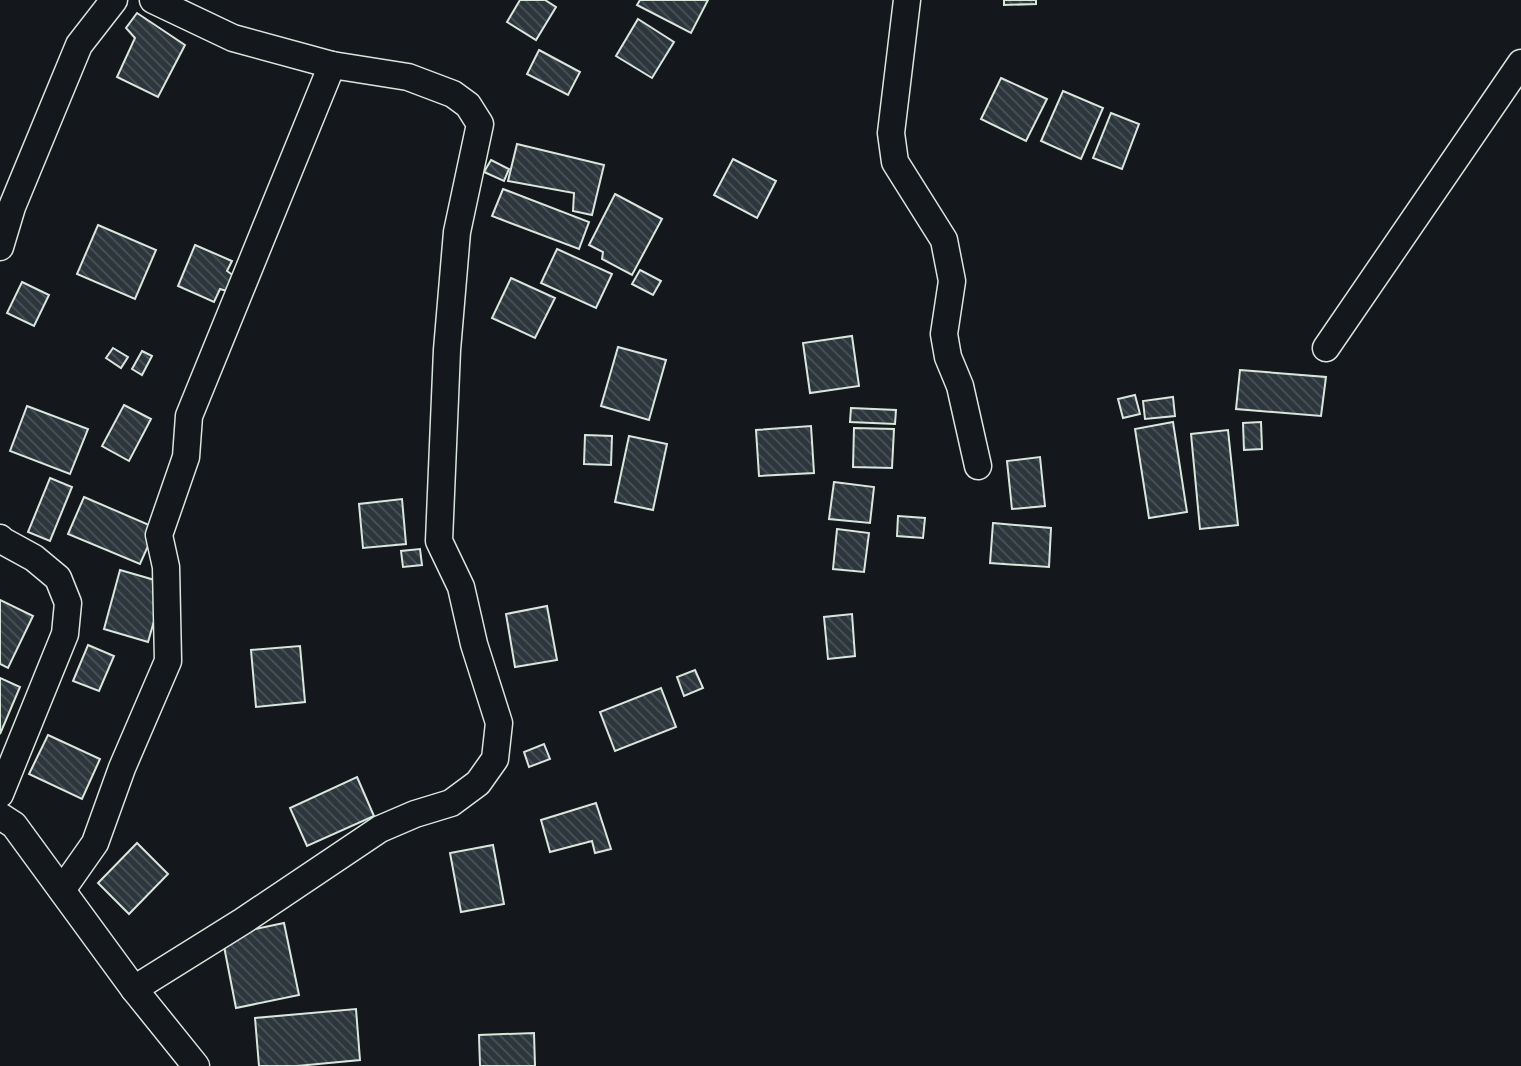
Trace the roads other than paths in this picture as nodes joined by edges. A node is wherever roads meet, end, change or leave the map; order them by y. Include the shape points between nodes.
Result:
1 (114, 0) edge
2 (153, 0) edge
3 (907, 0) edge
4 (1521, 63) edge
5 (332, 65) junction
6 (0, 247) edge
7 (1325, 348) dead end
8 (978, 466) dead end
9 (0, 538) edge
10 (0, 794) edge
11 (0, 816) edge
12 (62, 890) junction
13 (134, 989) junction
14 (196, 1066) edge

1 - 6 street via 79,45
2 - 5 street via 233,38
3 - 8 street via 891,133 895,162 944,240 952,281 944,334
4 - 7 street
5 - 12 street via 188,416 186,457 159,534 166,567 168,661 94,843
5 - 13 street via 408,77 453,94 468,105 480,124 457,232 439,541 461,587 499,723 495,759 478,783 452,803 380,829
9 - 10 street via 58,578 68,604 65,634
11 - 12 street via 14,825
12 - 13 street
13 - 14 street

